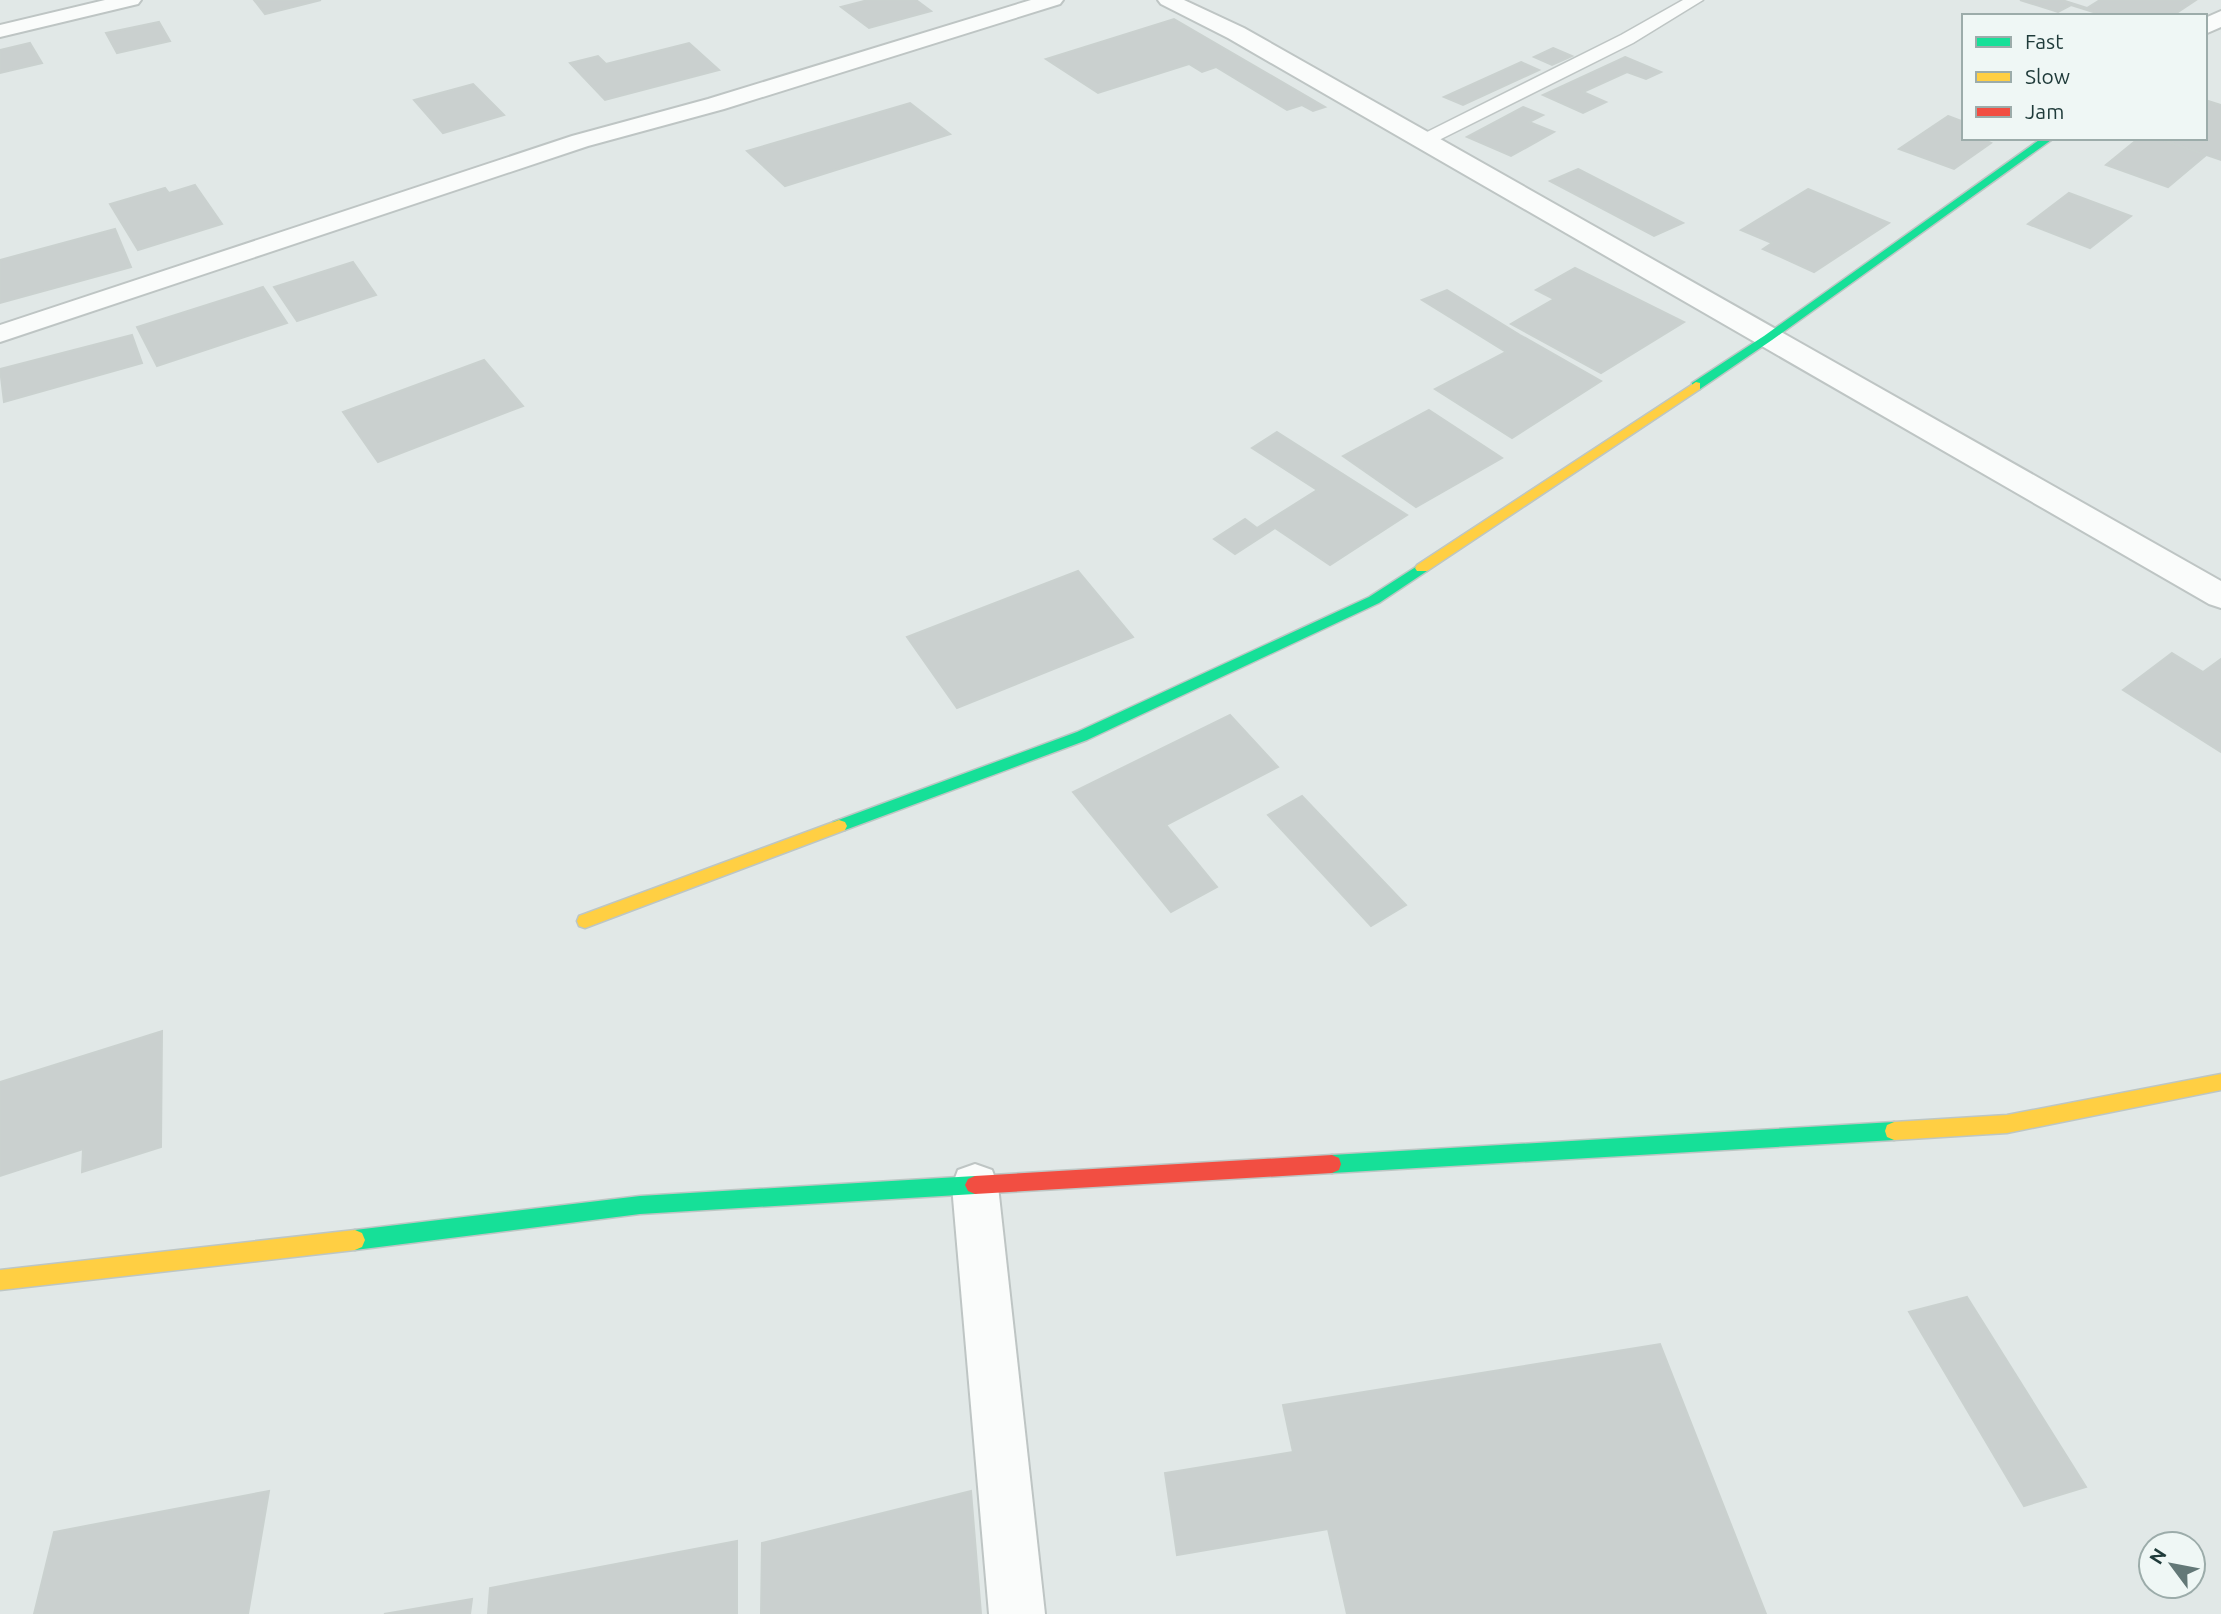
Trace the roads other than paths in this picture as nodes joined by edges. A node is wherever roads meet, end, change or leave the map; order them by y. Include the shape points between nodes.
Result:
1 (131, 0) edge
2 (1053, 0) edge
3 (1168, 0) edge
4 (1695, 0) edge
5 (1005, 6) edge
6 (0, 31) edge
7 (1425, 140) junction
8 (2046, 140) edge
9 (0, 334) edge
10 (1768, 338) junction
11 (2221, 596) edge
12 (585, 921) dead end
13 (2221, 1083) edge
14 (975, 1185) junction
15 (0, 1280) edge
16 (1017, 1614) edge

1 - 6 street
2 - 5 street
3 - 7 street via 1236,33
4 - 7 lane
5 - 9 street via 716,104 580,141
7 - 10 street
8 - 10 street
10 - 11 street
10 - 12 street via 1374,600 1082,736
13 - 14 street via 2007,1124
14 - 15 street via 640,1205
14 - 16 street

